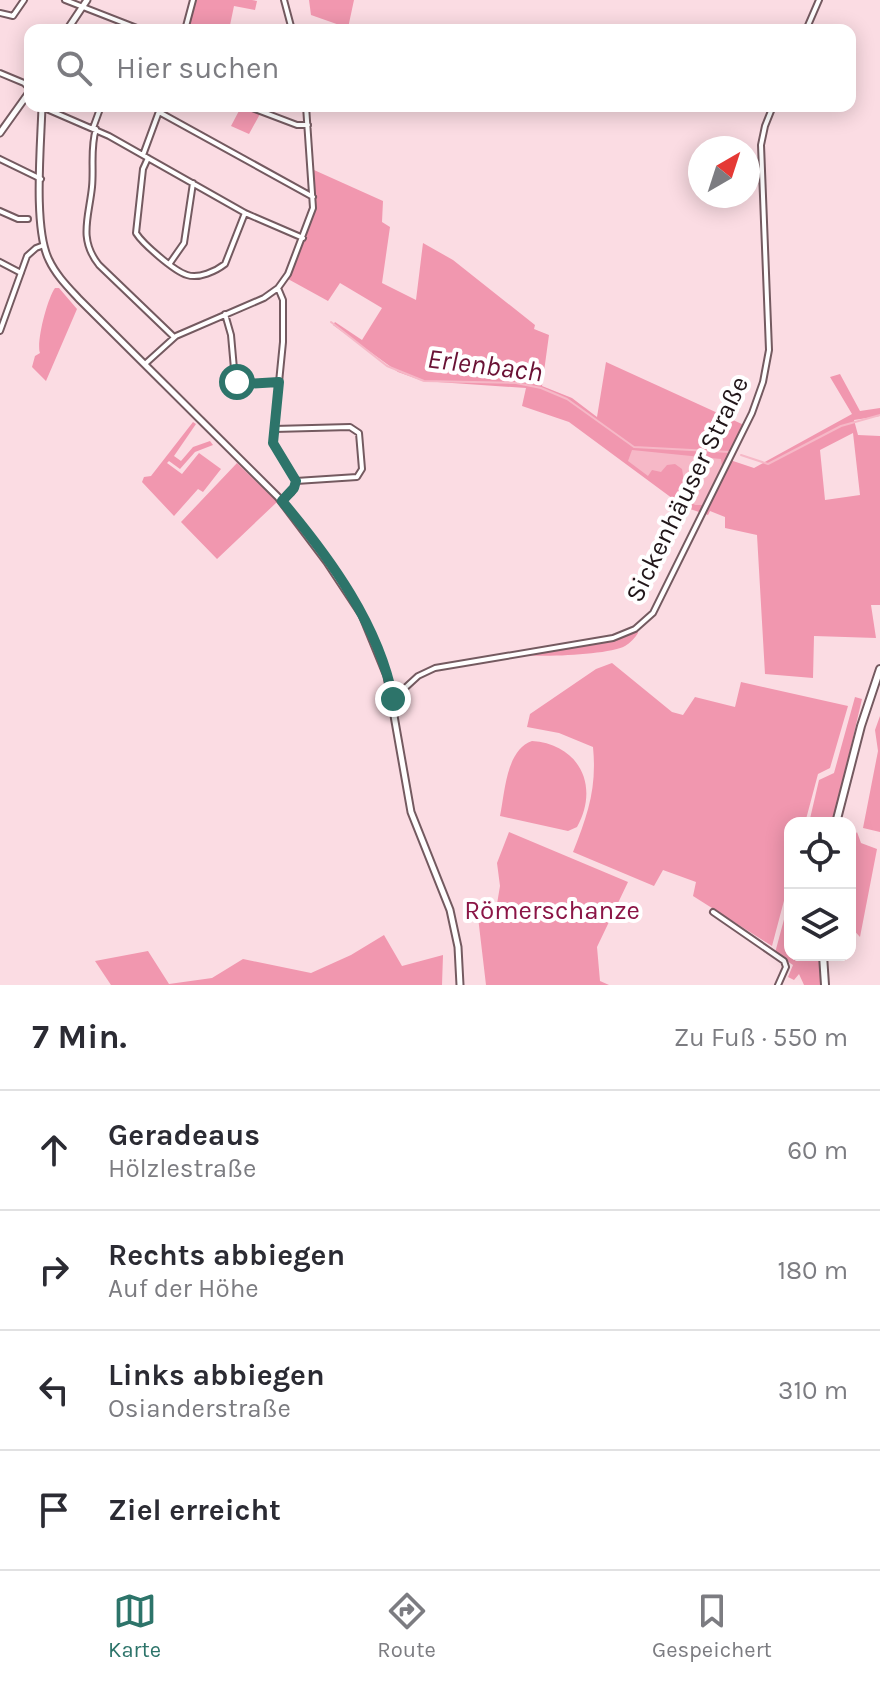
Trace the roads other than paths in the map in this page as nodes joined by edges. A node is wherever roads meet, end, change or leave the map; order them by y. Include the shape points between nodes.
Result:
1 (24, 0) edge
2 (65, 0) edge
3 (87, 0) edge
4 (193, 0) edge
5 (284, 0) edge
6 (819, 0) edge
7 (82, 7) junction
8 (0, 13) edge
9 (71, 24) edge
10 (123, 24) edge
11 (187, 24) edge
12 (290, 24) edge
13 (809, 24) edge
14 (0, 73) edge
15 (24, 83) edge
16 (24, 99) edge
17 (42, 112) edge
18 (56, 112) edge
19 (99, 112) edge
20 (159, 112) edge
21 (165, 112) edge
22 (263, 112) edge
23 (307, 112) edge
24 (771, 112) edge
25 (308, 125) junction
26 (94, 128) junction
27 (0, 133) edge
28 (146, 156) junction
29 (0, 159) edge
30 (41, 179) junction
31 (193, 183) junction
32 (313, 197) junction
33 (0, 211) edge
34 (245, 213) junction
35 (28, 219) dead end
36 (303, 238) junction
37 (44, 245) junction
38 (0, 262) edge
39 (170, 263) junction
40 (21, 273) junction
41 (278, 288) junction
42 (225, 314) junction
43 (0, 331) edge
44 (174, 337) junction
45 (145, 364) junction
46 (279, 382) junction
47 (274, 429) junction
48 (296, 481) junction
49 (282, 501) junction
50 (880, 669) edge
51 (393, 703) junction
52 (838, 817) edge
53 (713, 912) dead end
54 (823, 961) edge
55 (460, 985) edge
56 (778, 985) edge
57 (825, 985) edge

1 - 8 street via 13,16
2 - 7 street
3 - 7 street
4 - 11 street
5 - 12 street
6 - 13 street
7 - 9 street
7 - 10 street
14 - 15 street
16 - 27 street
17 - 30 street
18 - 26 street
19 - 26 street
20 - 28 street
21 - 32 street
22 - 25 street
23 - 25 street
24 - 51 street, Sickenhäuser Straße via 760,154 769,350 763,382 653,613 635,629 613,638 435,668 418,676
25 - 32 street
26 - 28 street
26 - 44 street via 85,222 90,251
28 - 31 street
28 - 39 street via 136,233
29 - 30 street
30 - 37 street
31 - 34 street
31 - 39 street via 184,243
32 - 36 street
33 - 35 street
34 - 36 street
34 - 39 street via 222,267 190,276
36 - 41 street
37 - 40 street via 29,253
37 - 45 street via 67,286
38 - 40 street
40 - 43 street
41 - 42 street
41 - 46 street via 283,303
42 - 44 street
42 - 46 street via 235,380
44 - 45 street
45 - 49 street
46 - 47 street
47 - 48 street via 274,447
47 - 48 street via 350,427 359,433 359,475
48 - 49 street
49 - 51 street via 362,615
50 - 52 main road
51 - 55 street via 411,812 453,919
53 - 56 street via 784,961
54 - 57 main road

